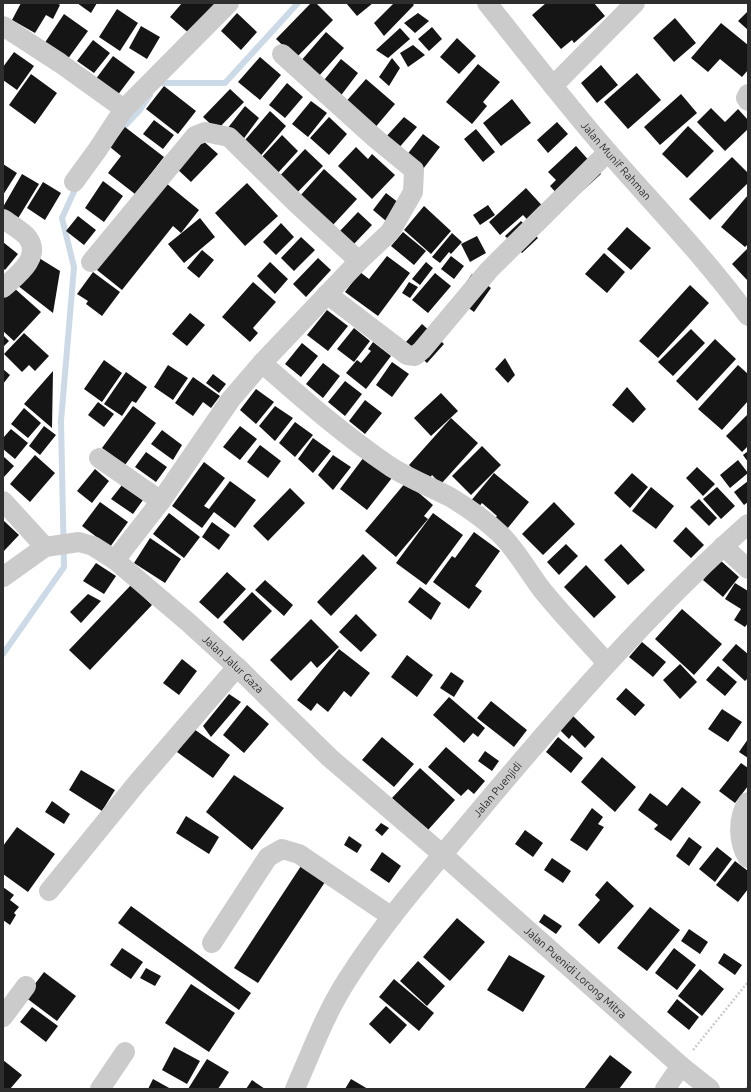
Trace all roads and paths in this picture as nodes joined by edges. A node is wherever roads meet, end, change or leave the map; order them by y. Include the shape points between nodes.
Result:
1 (229, 3) edge
2 (487, 3) edge
3 (635, 3) edge
4 (3, 26) edge
5 (282, 54) dead end
6 (553, 86) junction
7 (748, 94) edge
8 (748, 101) edge
9 (124, 109) junction
10 (608, 152) junction
11 (74, 182) dead end
12 (3, 219) edge
13 (359, 261) junction
14 (91, 262) dead end
15 (3, 288) edge
16 (327, 294) junction
17 (748, 316) edge
18 (262, 363) junction
19 (99, 458) dead end
20 (3, 501) edge
21 (162, 501) junction
22 (748, 524) edge
23 (51, 546) junction
24 (723, 546) junction
25 (116, 560) junction
26 (748, 569) edge
27 (3, 577) edge
28 (608, 663) junction
29 (237, 667) junction
30 (748, 802) edge
31 (443, 855) junction
32 (748, 858) edge
33 (49, 891) dead end
34 (392, 917) junction
35 (212, 943) dead end
36 (748, 982) edge
37 (26, 986) dead end
38 (3, 1017) edge
39 (125, 1052) dead end
40 (681, 1066) junction
41 (100, 1089) edge
42 (295, 1089) edge
43 (665, 1089) edge
44 (710, 1089) edge

1 - 9 street
2 - 6 street, Jalan Munif Rahman
3 - 6 street
4 - 9 street
5 - 13 street via 414,170 413,192 390,232
6 - 10 street, Jalan Munif Rahman
7 - 8 street
9 - 11 street
10 - 16 street via 489,270 416,356 407,354
10 - 17 street, Jalan Munif Rahman via 671,222
12 - 15 street via 28,237 32,253 27,266
13 - 14 street via 229,137 205,132 195,136
13 - 16 street
16 - 18 street
18 - 21 street via 231,398
18 - 28 street via 349,437 393,468 455,501 500,534 552,602
19 - 21 street
20 - 23 street
21 - 25 street
22 - 24 street, Jalan Puenjidi
23 - 25 street, Jalan Jalur Gaza via 79,542 93,546
23 - 27 street, Jalan Jalur Gaza
24 - 26 street
24 - 28 street, Jalan Puenjidi
25 - 29 street, Jalan Jalur Gaza
28 - 31 street, Jalan Puenjidi
29 - 31 street, Jalan Jalur Gaza via 330,758
29 - 33 street via 137,783
30 - 32 street via 739,825 742,845
31 - 34 street, Jalan Puenjidi
31 - 40 street, Jalan Puenidi Lorong Mitra
34 - 35 street via 299,854 282,850 268,857
34 - 42 street, Jalan Puenjidi via 346,981 326,1016
36 - 40 path
37 - 38 street
39 - 41 street
40 - 43 street
40 - 44 street, Jalan Puenidi Lorong Mitra

